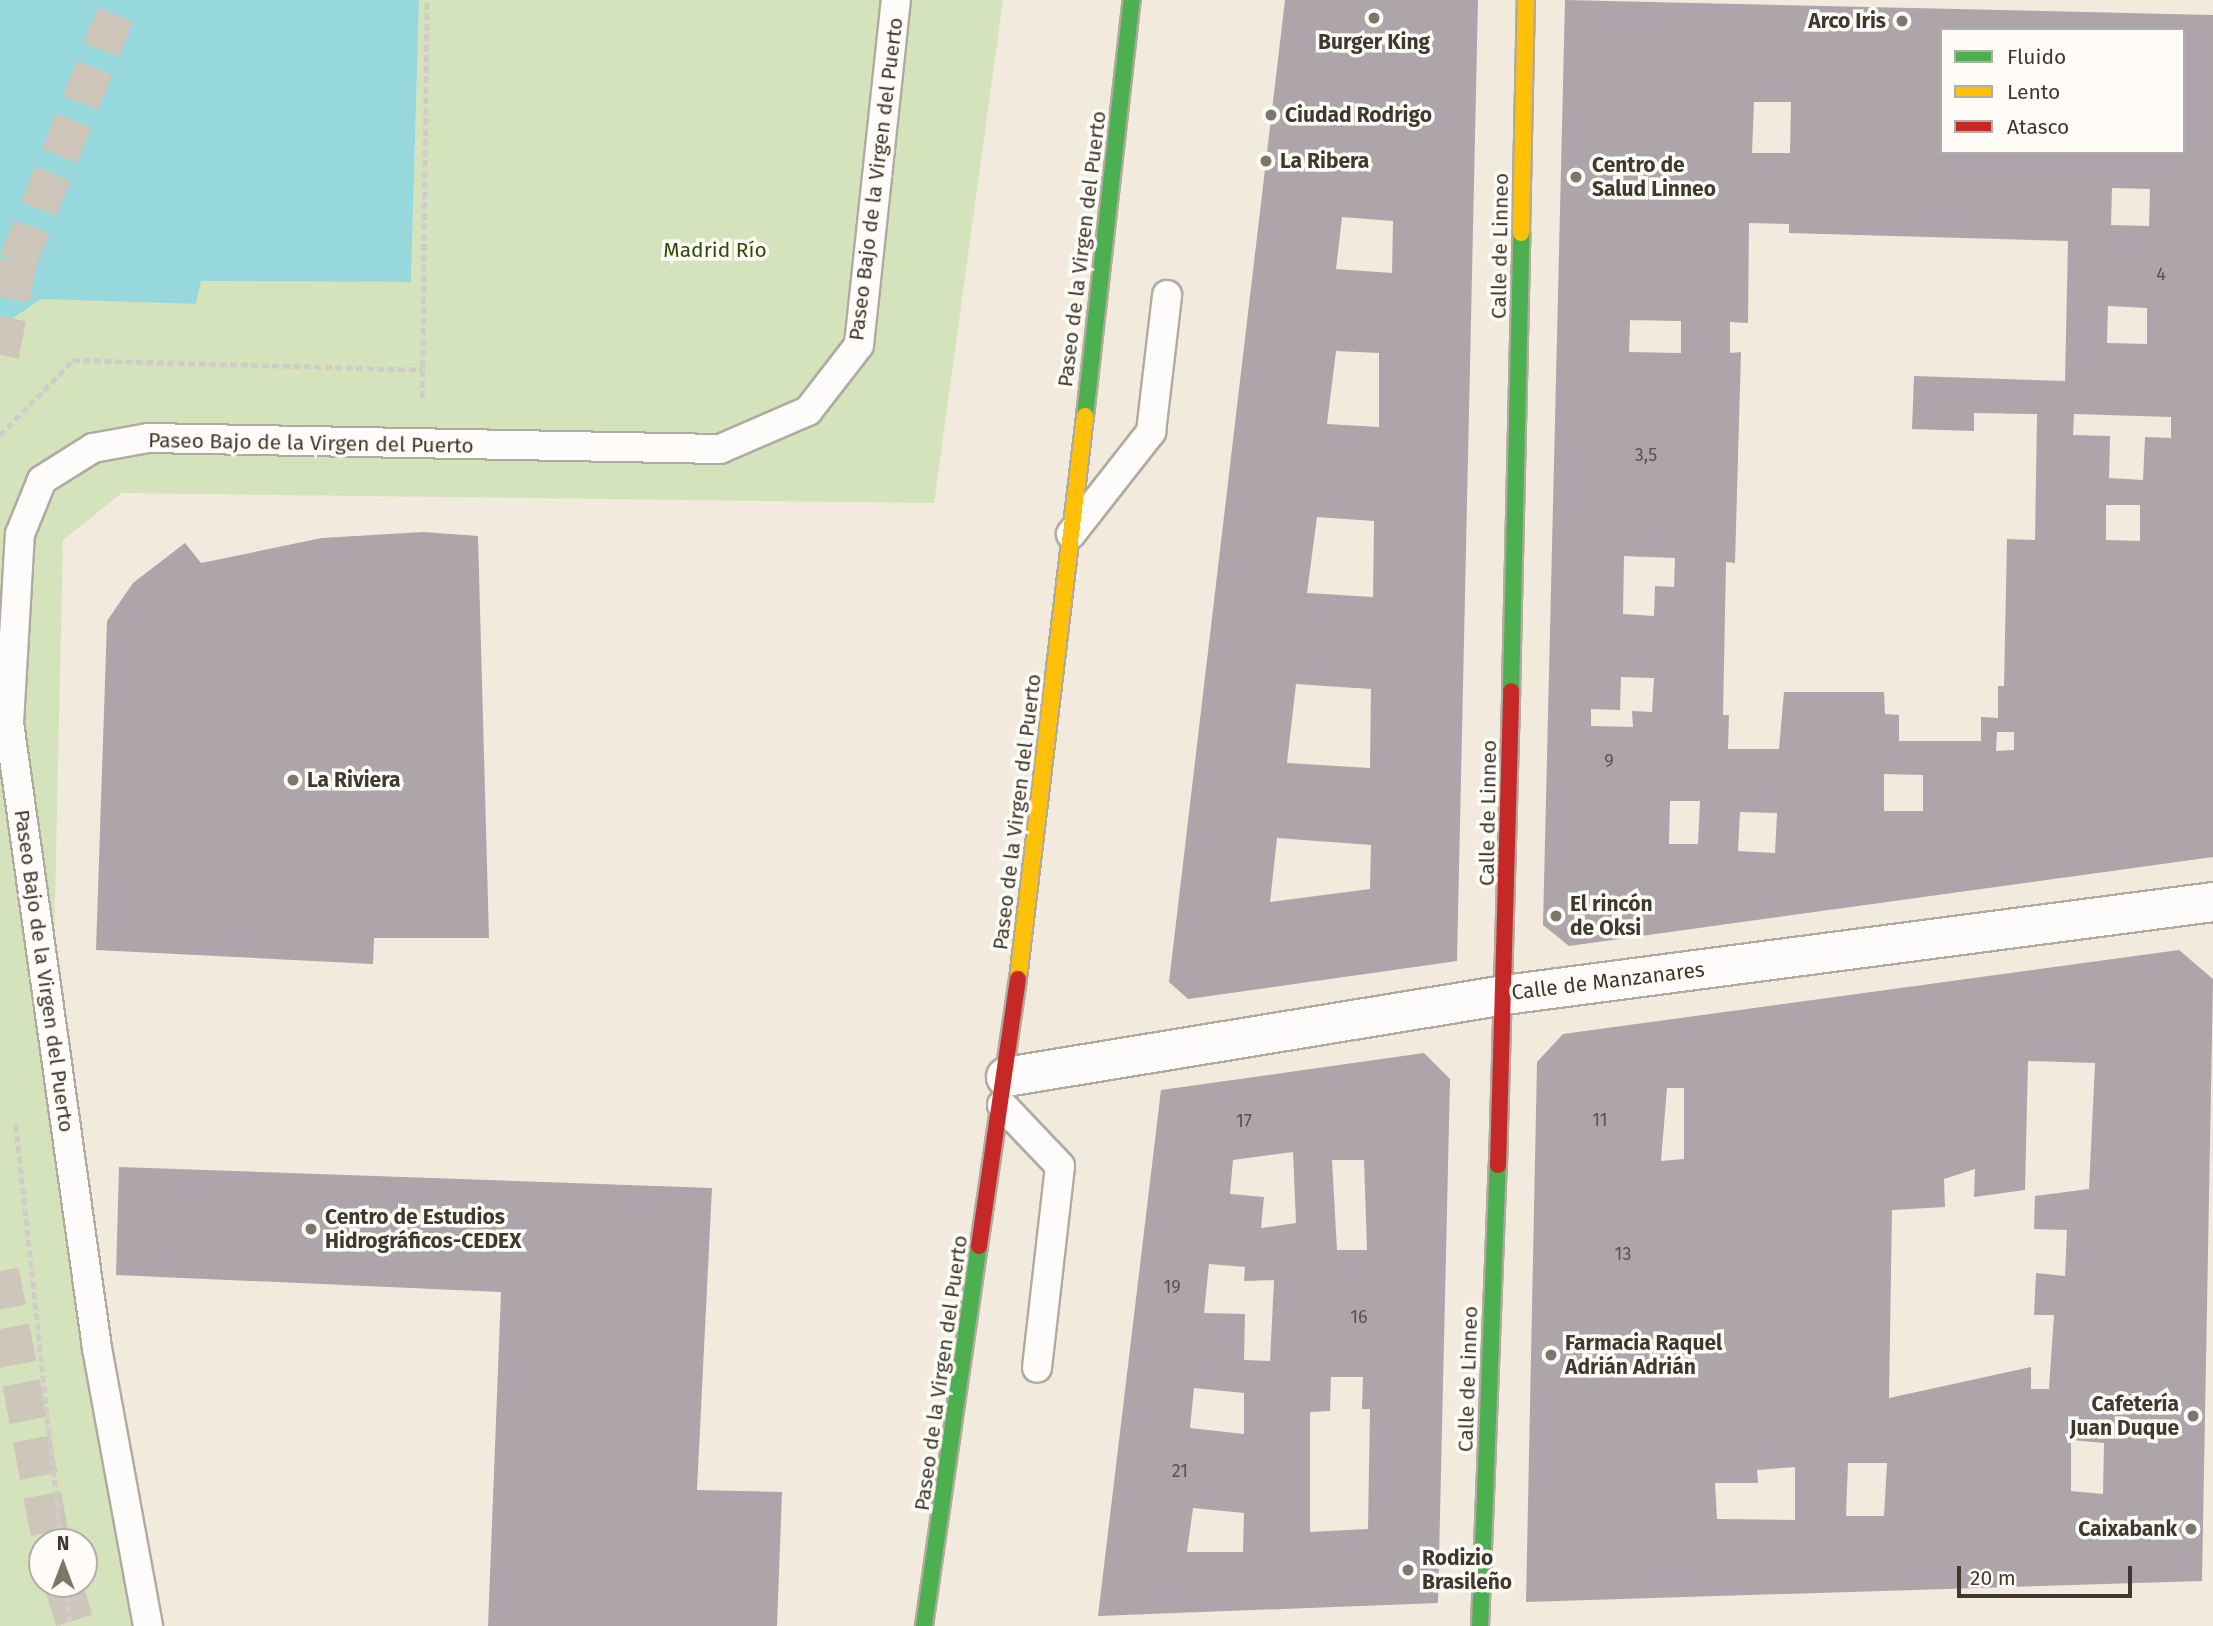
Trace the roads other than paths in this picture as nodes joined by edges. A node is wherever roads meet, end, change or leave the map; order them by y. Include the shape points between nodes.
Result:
1 (896, 0) edge
2 (1132, 0) edge
3 (1526, 0) edge
4 (1167, 295) dead end
5 (1069, 537) junction
6 (2213, 902) edge
7 (1505, 995) junction
8 (1004, 1091) junction
9 (1037, 1368) dead end
10 (148, 1626) edge
11 (924, 1626) edge
12 (1480, 1626) edge

1 - 10 lane, Paseo Bajo de la Virgen del Puerto via 859,345 808,411 720,449 148,438 93,448 42,480 20,534 9,723 97,1348
2 - 5 street, Paseo de la Virgen del Puerto
3 - 7 street, Calle de Linneo
4 - 5 lane via 1151,432
5 - 8 street, Paseo de la Virgen del Puerto
6 - 7 street, Calle de Manzanares
7 - 8 street, Calle de Manzanares
7 - 12 street, Calle de Linneo
8 - 9 lane via 1060,1166
8 - 11 street, Paseo de la Virgen del Puerto

